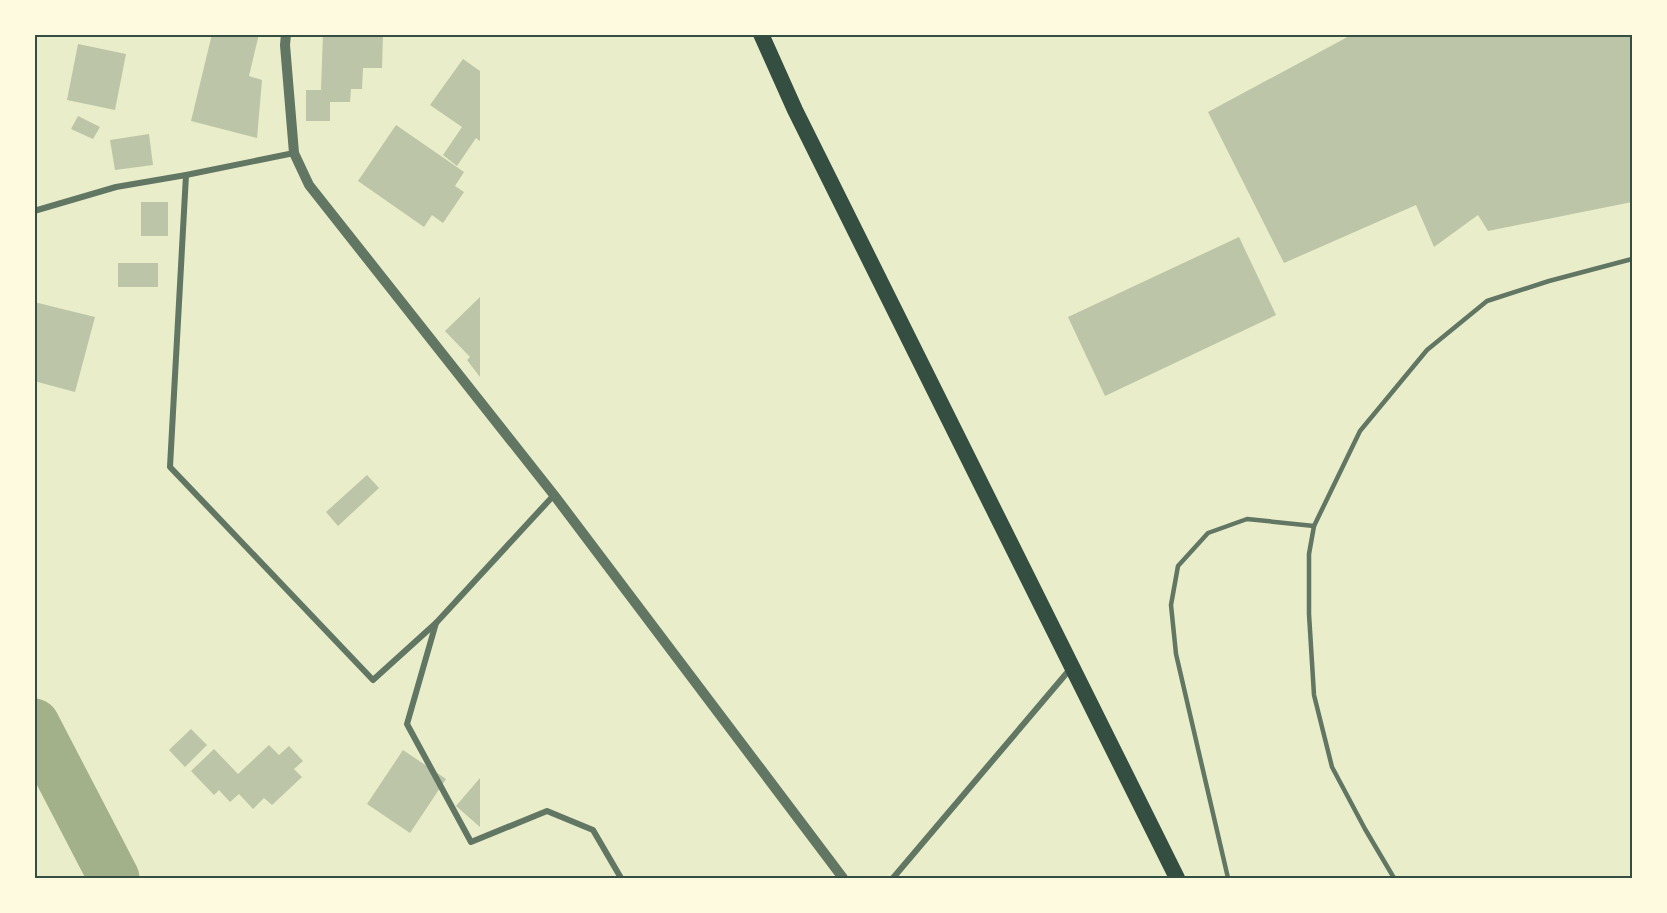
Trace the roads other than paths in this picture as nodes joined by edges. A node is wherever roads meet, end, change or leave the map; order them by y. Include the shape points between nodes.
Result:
1 (285, 34) edge
2 (761, 34) edge
3 (294, 153) junction
4 (186, 175) junction
5 (34, 211) edge
6 (1632, 259) edge
7 (554, 495) junction
8 (1314, 526) junction
9 (436, 622) junction
10 (1072, 667) junction
11 (621, 879) edge
12 (843, 879) edge
13 (893, 879) edge
14 (1177, 879) edge
15 (1228, 879) edge
16 (1394, 879) edge

1 - 3 street
2 - 10 highway
3 - 4 street
3 - 7 street via 309,185
4 - 5 street via 116,187
4 - 9 street via 170,467 374,680
6 - 8 lane via 1486,301 1427,350 1360,431
7 - 9 street
7 - 12 street
8 - 15 lane via 1247,519 1208,533 1178,566 1172,605 1176,654
8 - 16 lane via 1310,554 1314,695 1332,767
9 - 11 street via 406,724 471,842 547,811 593,830
10 - 13 street
10 - 14 highway

